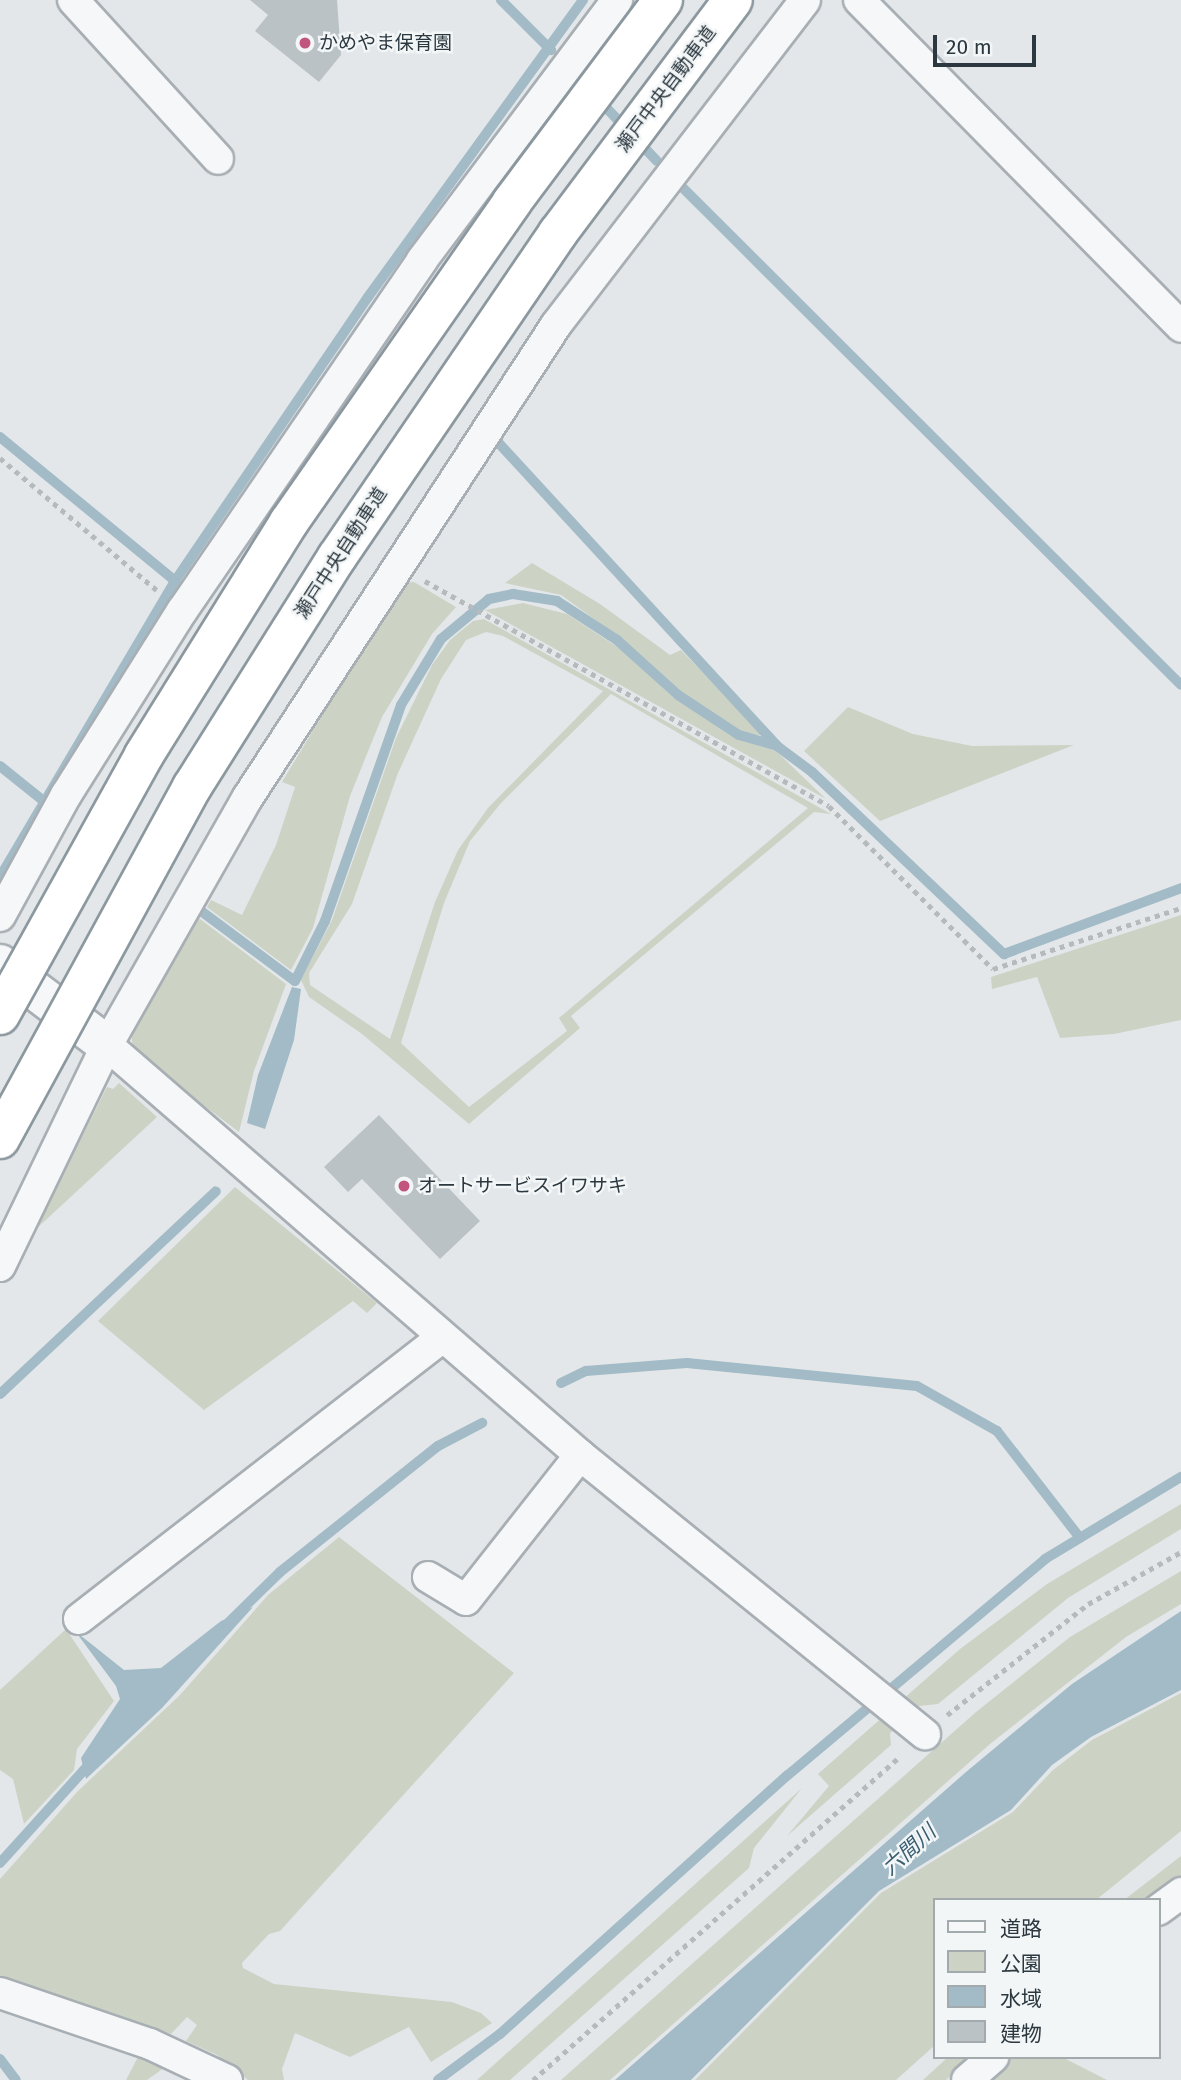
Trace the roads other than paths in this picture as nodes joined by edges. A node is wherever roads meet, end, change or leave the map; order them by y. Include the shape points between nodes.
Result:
1 (73, 0) edge
2 (617, 0) edge
3 (663, 0) edge
4 (733, 0) edge
5 (806, 0) edge
6 (859, 0) edge
7 (218, 159) dead end
8 (1181, 327) edge
9 (0, 916) edge
10 (0, 964) edge
11 (0, 1015) edge
12 (107, 1045) junction
13 (0, 1139) edge
14 (0, 1266) edge
15 (443, 1337) junction
16 (580, 1455) junction
17 (428, 1577) dead end
18 (79, 1619) dead end
19 (925, 1734) road end
20 (1181, 1893) edge
21 (1160, 1909) edge
22 (0, 1993) edge
23 (991, 2059) edge
24 (228, 2080) edge
25 (967, 2080) edge

1 - 7 street
2 - 9 street via 422,260 181,611 66,795
3 - 11 highway, bridge via 512,202 289,522 144,755
4 - 13 highway, 瀬戸中央自動車道, bridge via 558,233 337,557 192,787
5 - 12 street via 556,325 248,797
6 - 8 street
10 - 12 street
12 - 14 street
12 - 15 street
15 - 16 street
15 - 18 street
16 - 17 street via 466,1600
16 - 19 street
20 - 21 street
22 - 24 street via 150,2044
23 - 25 street

